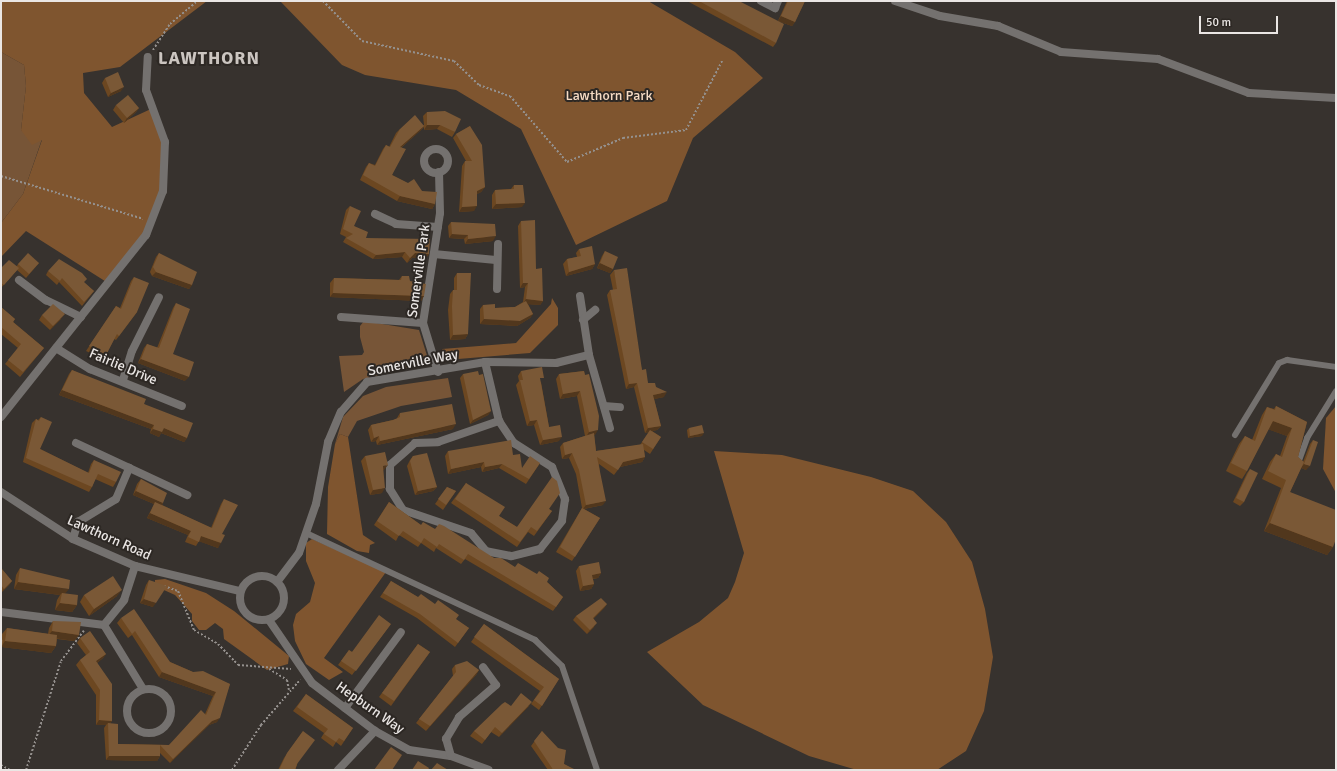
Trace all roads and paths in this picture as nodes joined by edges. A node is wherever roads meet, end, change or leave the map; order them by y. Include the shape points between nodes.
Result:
1 (197, 1) edge
2 (323, 1) edge
3 (761, 1) edge
4 (778, 1) edge
5 (895, 1) edge
6 (148, 57) joint
7 (722, 61) dead end
8 (1336, 98) edge
9 (439, 172) dead end
10 (1, 176) edge
11 (375, 214) dead end
12 (152, 221) junction
13 (438, 227) junction
14 (498, 244) dead end
15 (434, 254) junction
16 (496, 260) junction
17 (19, 280) dead end
18 (497, 289) dead end
19 (159, 296) dead end
20 (580, 296) dead end
21 (595, 310) dead end
22 (81, 317) junction
23 (341, 317) dead end
24 (584, 320) junction
25 (423, 323) junction
26 (56, 348) junction
27 (589, 355) junction
28 (485, 362) junction
29 (1336, 367) edge
30 (438, 372) junction
31 (123, 380) junction
32 (1336, 391) edge
33 (182, 406) dead end
34 (604, 406) junction
35 (620, 407) dead end
36 (1, 417) edge
37 (499, 421) junction
38 (610, 428) dead end
39 (1234, 435) dead end
40 (76, 443) dead end
41 (1297, 466) edge
42 (129, 468) junction
43 (1, 492) edge
44 (187, 495) dead end
45 (306, 533) junction
46 (73, 539) junction
47 (135, 566) junction
48 (277, 582) junction
49 (156, 583) edge
50 (240, 591) junction
51 (1, 612) edge
52 (269, 620) junction
53 (86, 623) junction
54 (104, 625) junction
55 (401, 632) dead end
56 (483, 667) dead end
57 (266, 668) junction
58 (294, 669) dead end
59 (306, 674) junction
60 (143, 689) junction
61 (289, 691) junction
62 (345, 708) junction
63 (375, 731) junction
64 (451, 756) junction
65 (1, 765) edge
66 (10, 770) edge
67 (26, 770) edge
68 (232, 770) edge
69 (338, 770) edge
70 (489, 770) edge
71 (597, 770) edge

1 - 6 path via 170,24
2 - 7 path via 362,41 454,61 479,85 510,96 567,162 623,138 686,130
3 - 4 street via 775,8
5 - 8 street via 940,16 998,26 1061,52 1158,59 1249,93
6 - 12 street via 146,90 165,142 163,191
9 - 13 street, Somerville Park
10 - 12 path
11 - 13 street via 396,224
12 - 22 street via 146,235
13 - 15 street, Somerville Park
14 - 16 street
15 - 16 street
15 - 25 street, Somerville Park
16 - 18 street
17 - 22 street via 46,300
19 - 31 street via 132,350
20 - 24 street
21 - 24 street
22 - 26 street
23 - 25 street
24 - 27 street
25 - 30 street, Somerville Park
26 - 31 street, Fairlie Drive via 90,368
26 - 36 street
27 - 28 street, Somerville Way via 556,363
27 - 34 street
28 - 30 street, Somerville Way
28 - 37 street
29 - 39 lane via 1287,360 1279,363
30 - 45 street, Somerville Way via 367,382 341,412 328,442 316,504
31 - 33 street, Fairlie Drive
32 - 41 lane via 1307,438
34 - 35 street
34 - 38 street
37 - 37 street via 514,443 552,467 565,499 562,521 540,549 511,556 486,551 471,534 403,510 390,489 390,465 415,443 438,442
40 - 42 street
42 - 44 street
42 - 46 street via 116,499 78,522
43 - 46 street, Lawthorn Road
45 - 48 street, Somerville Way via 299,553
45 - 71 lane via 535,640 562,666
46 - 47 street, Lawthorn Road
47 - 50 street, Lawthorn Road
47 - 54 street via 124,600
48 - 50 street via 257,576
48 - 52 street via 283,590 283,606
49 - 57 path via 178,591 194,630 218,644 232,661 250,668
50 - 52 street via 246,614 254,619
51 - 53 street
52 - 59 street, Hepburn Way
53 - 54 street
53 - 67 path via 61,661
54 - 60 street
55 - 62 street
56 - 64 street via 496,685 459,717 446,739
57 - 58 path
57 - 61 path via 286,680
59 - 61 path
59 - 62 street, Hepburn Way
60 - 60 street via 161,693 170,708 168,721 154,732 136,728 128,719 129,701
61 - 68 path
62 - 63 street, Hepburn Way
63 - 64 street, Hepburn Way via 410,750
63 - 69 street
64 - 70 street, Hepburn Way
65 - 66 path

